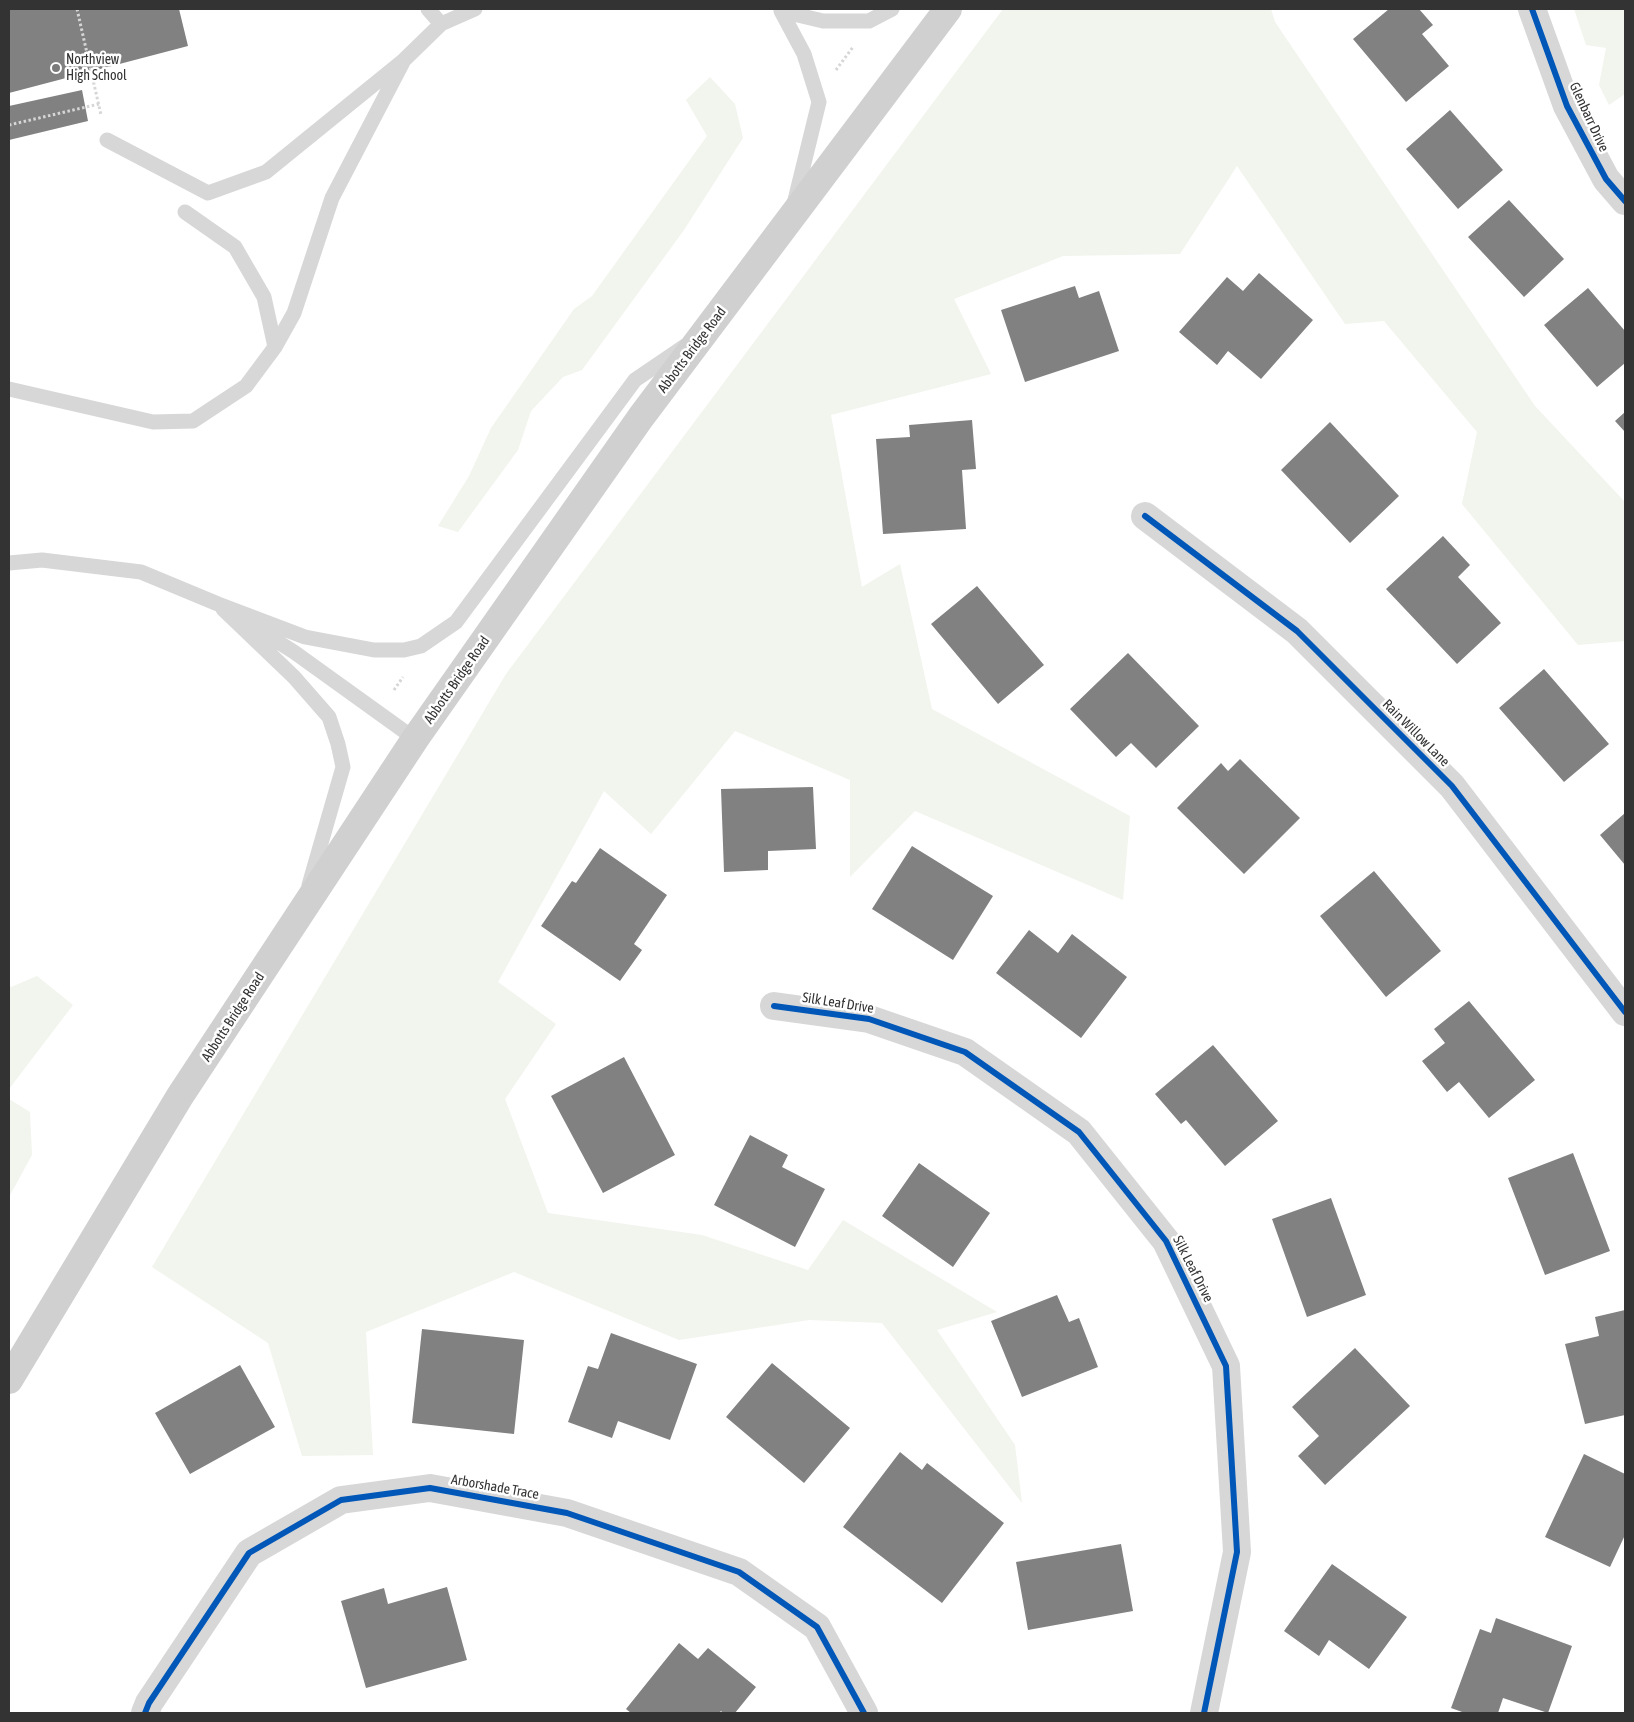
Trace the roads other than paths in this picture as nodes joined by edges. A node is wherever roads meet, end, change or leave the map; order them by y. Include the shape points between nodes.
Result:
1 (428, 9) edge
2 (475, 9) edge
3 (892, 9) edge
4 (948, 9) edge
5 (1532, 9) edge
6 (779, 10) edge
7 (441, 24) junction
8 (404, 60) junction
9 (107, 140) road end
10 (1625, 201) edge
11 (185, 212) dead end
12 (790, 218) junction
13 (705, 332) junction
14 (275, 347) junction
15 (9, 390) edge
16 (1145, 516) dead end
17 (9, 563) edge
18 (218, 604) junction
19 (415, 739) junction
20 (301, 914) junction
21 (774, 1006) dead end
22 (1625, 1012) edge
23 (9, 1380) edge
24 (145, 1713) edge
25 (864, 1713) edge
26 (1204, 1713) edge

1 - 7 lane
2 - 7 lane
3 - 6 lane via 869,21 822,21
4 - 12 main road, Abbotts Bridge Road
5 - 10 street, Glenbarr Drive via 1568,106 1606,179
6 - 12 lane via 804,54 819,102
7 - 8 lane
8 - 9 lane via 266,172 208,193
8 - 14 lane via 332,198 294,313
11 - 14 lane via 235,248 264,297
12 - 13 main road, Abbotts Bridge Road
13 - 18 lane via 635,380 456,622 421,646 404,650 374,650 305,637
13 - 19 main road, Abbotts Bridge Road via 641,417
14 - 15 lane via 246,386 193,421 152,422
16 - 22 street, Rain Willow Lane via 1297,631 1452,786
17 - 18 lane via 42,560 140,572
18 - 19 lane via 294,652
18 - 20 lane via 294,677 329,717 338,744 343,767
19 - 20 main road, Abbotts Bridge Road
20 - 23 main road, Abbotts Bridge Road via 180,1096
21 - 26 street, Silk Leaf Drive via 869,1019 965,1052 1078,1132 1166,1241 1226,1366 1237,1552
24 - 25 street, Arborshade Trace via 249,1553 341,1500 430,1488 568,1513 739,1572 817,1627

